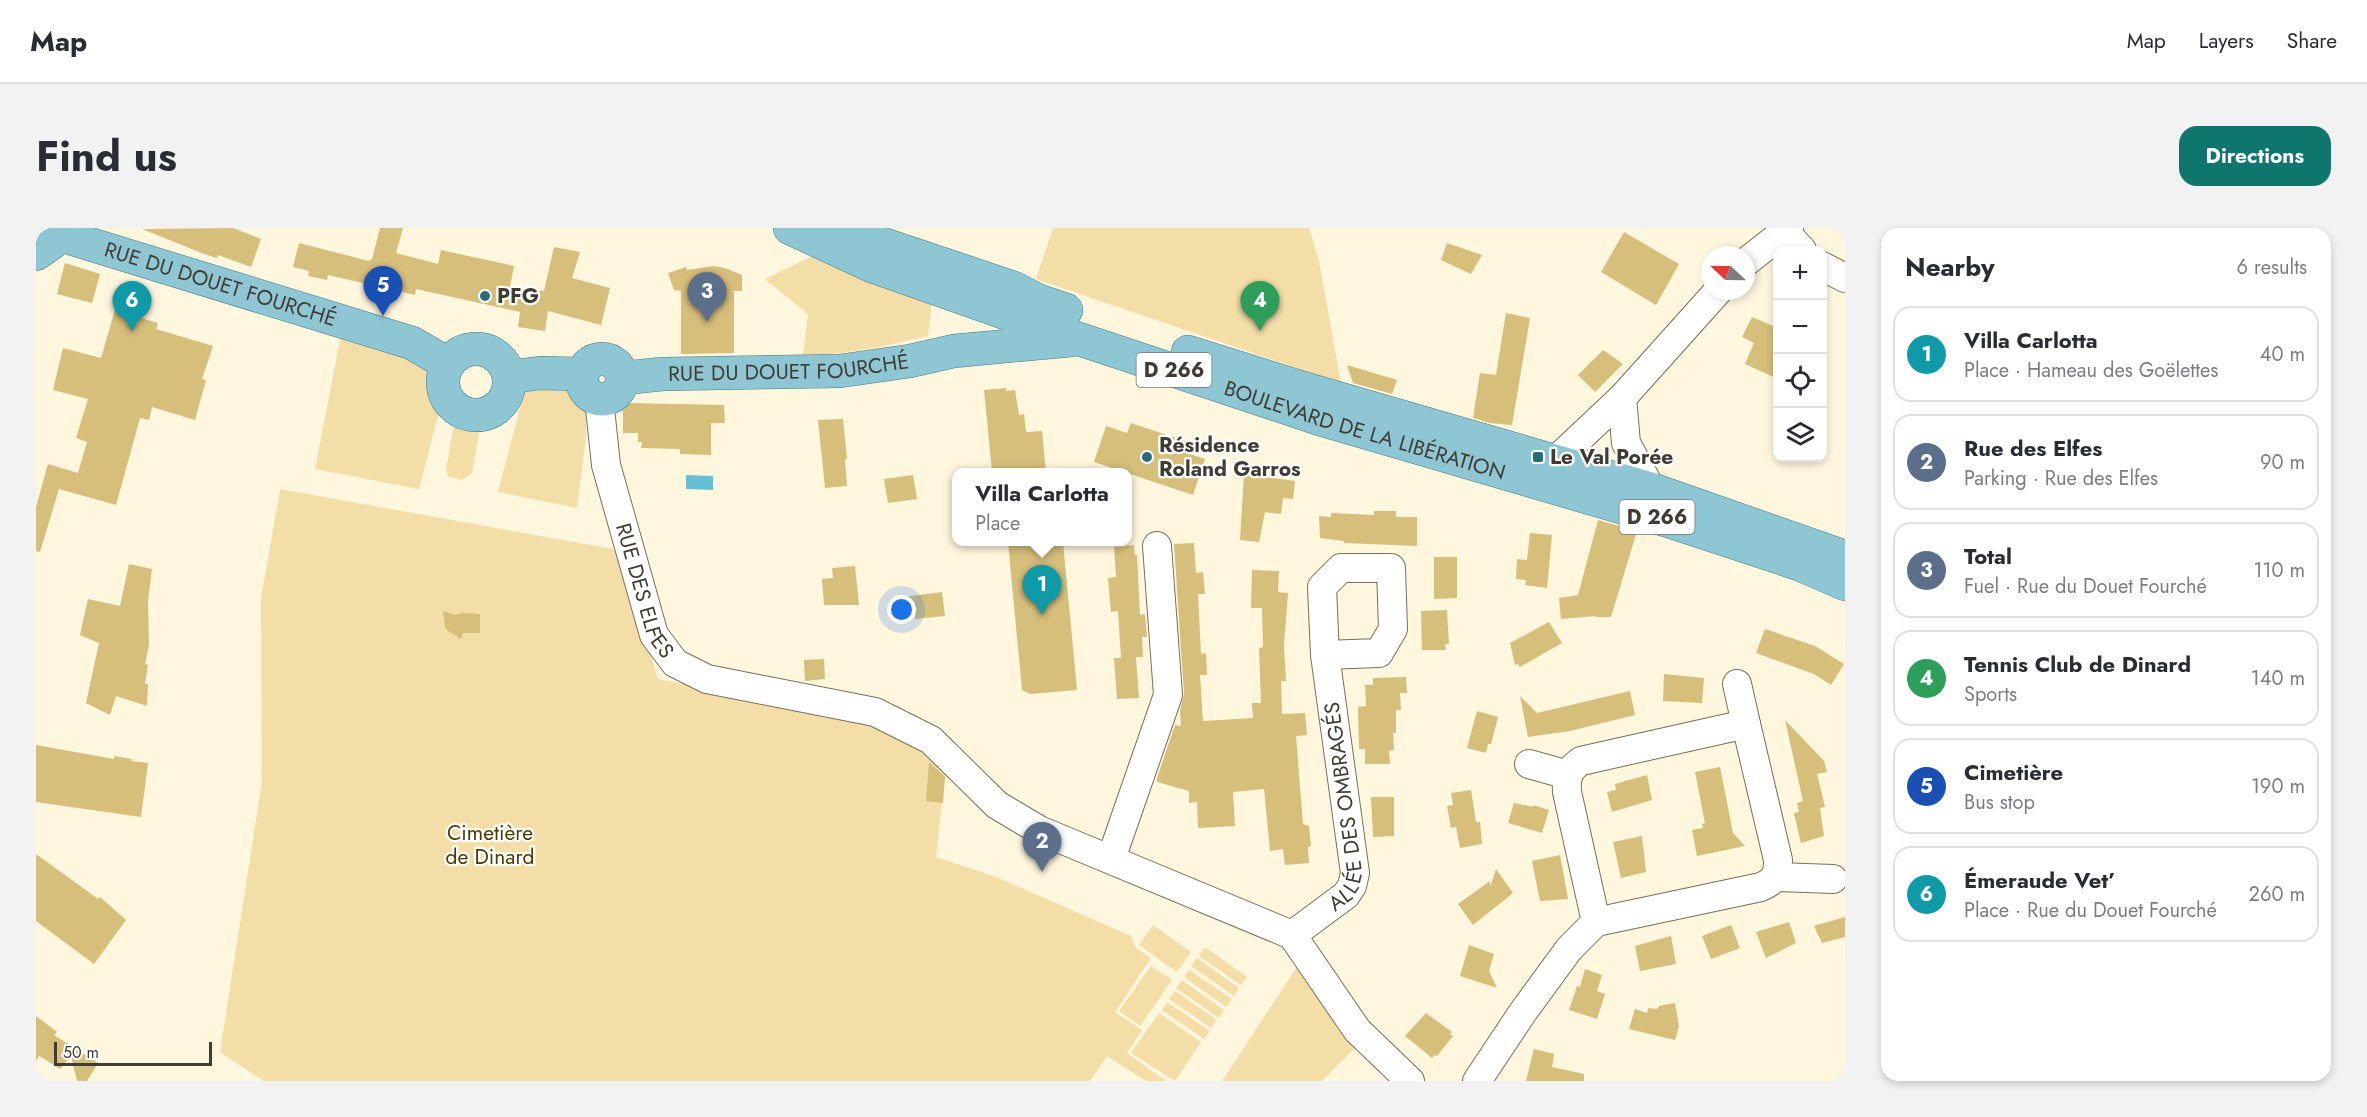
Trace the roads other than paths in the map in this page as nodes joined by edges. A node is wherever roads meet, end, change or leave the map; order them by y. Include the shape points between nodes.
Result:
1 (790, 228) edge
2 (834, 228) edge
3 (1792, 237) edge
4 (51, 239) edge
5 (1755, 256) edge
6 (1827, 269) edge
7 (1845, 278) edge
8 (940, 288) junction
9 (1710, 300) edge
10 (1039, 301) junction
11 (1006, 312) junction
12 (1079, 339) junction
13 (954, 351) junction
14 (448, 364) junction
15 (509, 377) junction
16 (601, 384) junction
17 (1622, 398) junction
18 (1555, 461) junction
19 (1651, 489) junction
20 (1156, 546) dead end
21 (1845, 557) edge
22 (1845, 584) edge
23 (1325, 655) dead end
24 (1737, 684) dead end
25 (1746, 724) junction
26 (1529, 764) dead end
27 (1568, 775) junction
28 (1111, 859) junction
29 (1776, 877) junction
30 (1833, 879) dead end
31 (1596, 922) junction
32 (1292, 935) junction
33 (1410, 1081) edge
34 (1477, 1081) edge

1 - 8 main road, BOULEVARD DE LA LIBÉRATION / D 266 via 872,266
2 - 10 main road, BOULEVARD DE LA LIBÉRATION / D 266 via 1014,288
3 - 5 street
4 - 14 main road, RUE DU DOUET FOURCHÉ via 412,343
6 - 7 street
8 - 11 main road, BOULEVARD DE LA LIBÉRATION / D 266
8 - 13 main road via 963,318
9 - 17 street
10 - 11 main road, RUE DU DOUET FOURCHÉ
10 - 18 main road, BOULEVARD DE LA LIBÉRATION / D 266 via 1305,388
11 - 12 main road, BOULEVARD DE LA LIBÉRATION / D 266
11 - 13 main road, RUE DU DOUET FOURCHÉ via 980,327
12 - 13 main road, RUE DU DOUET FOURCHÉ
12 - 22 main road, BOULEVARD DE LA LIBÉRATION / D 266 via 1323,420 1672,522 1799,564
13 - 16 main road, RUE DU DOUET FOURCHÉ via 840,371 663,374
14 - 15 main road via 461,352 484,350 498,357
14 - 15 main road via 443,386 449,402 460,412 471,415 483,415 502,403
15 - 16 main road, RUE DU DOUET FOURCHÉ via 540,373
16 - 28 street, RUE DES ELFES via 606,465 654,635 675,663 707,679 874,712 931,740 997,805 1039,830
17 - 18 street
17 - 19 street via 1626,443
18 - 19 main road, BOULEVARD DE LA LIBÉRATION / D 266
19 - 21 main road, BOULEVARD DE LA LIBÉRATION / D 266
20 - 28 street via 1168,695
23 - 32 street, ALLÉE DES OMBRAGÉS via 1354,873 1346,895
24 - 25 street
25 - 27 street via 1581,761
25 - 29 street via 1778,860
26 - 27 street
27 - 31 street via 1567,792
28 - 32 street, RUE DES ELFES
29 - 30 street
29 - 31 street via 1761,887
31 - 34 street via 1562,958
32 - 33 street via 1357,1030

